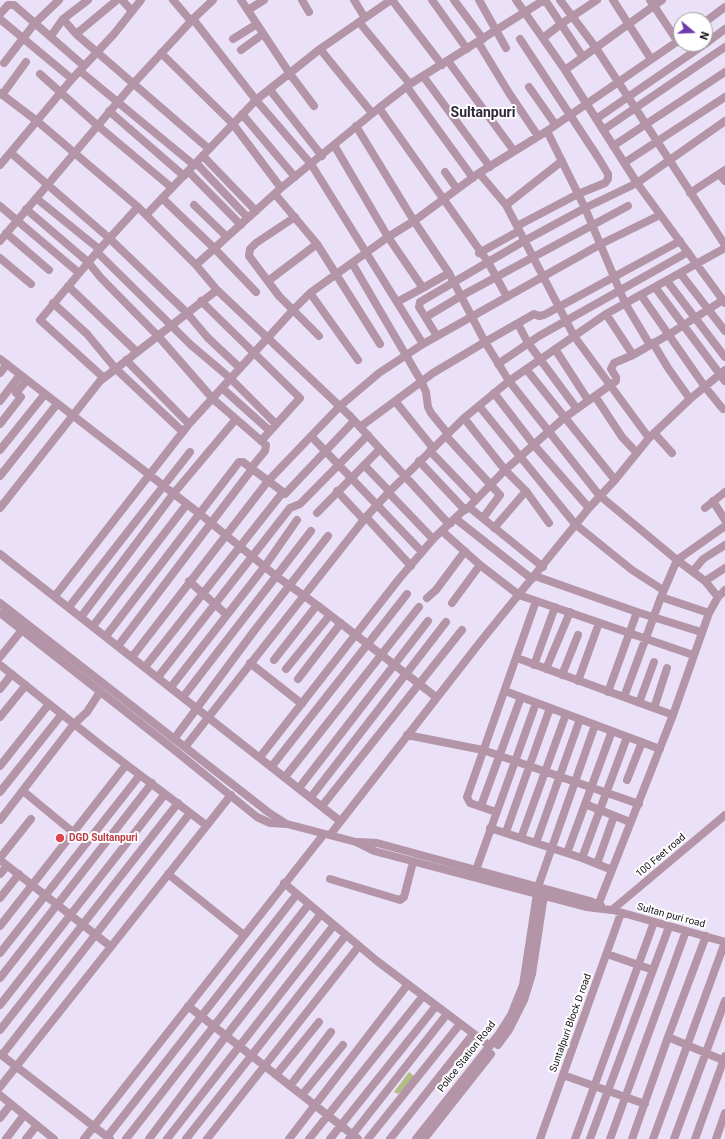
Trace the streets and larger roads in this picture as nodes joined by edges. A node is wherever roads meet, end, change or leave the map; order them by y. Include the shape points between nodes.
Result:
1 (59, 0) edge
2 (88, 0) edge
3 (117, 0) edge
4 (122, 0) edge
5 (142, 0) edge
6 (173, 0) edge
7 (213, 0) edge
8 (241, 0) edge
9 (264, 0) edge
10 (302, 0) edge
11 (354, 0) edge
12 (391, 0) edge
13 (432, 0) edge
14 (454, 0) edge
15 (479, 0) edge
16 (516, 0) edge
17 (545, 0) edge
18 (560, 0) edge
19 (597, 0) edge
20 (613, 0) edge
21 (662, 0) edge
22 (721, 0) edge
23 (652, 3) edge
24 (378, 4) edge
25 (725, 4) edge
26 (725, 7) edge
27 (248, 10) junction
28 (132, 12) junction
29 (309, 12) dead end
30 (525, 13) junction
31 (0, 14) edge
32 (572, 16) junction
33 (713, 16) edge
34 (0, 19) edge
35 (63, 19) junction
36 (192, 20) junction
37 (362, 20) junction
38 (35, 23) junction
39 (256, 24) junction
40 (561, 24) junction
41 (627, 25) junction
42 (497, 30) junction
43 (725, 30) edge
44 (673, 32) edge
45 (76, 34) junction
46 (263, 34) junction
47 (51, 36) junction
48 (24, 38) junction
49 (543, 38) junction
50 (713, 38) edge
51 (233, 39) dead end
52 (520, 39) dead end
53 (480, 41) junction
54 (673, 44) edge
55 (725, 46) edge
56 (506, 48) dead end
57 (596, 48) junction
58 (320, 49) junction
59 (467, 49) junction
60 (241, 50) dead end
61 (98, 52) junction
62 (693, 52) edge
63 (161, 53) junction
64 (584, 57) junction
65 (651, 59) junction
66 (26, 62) dead end
67 (4, 63) dead end
68 (445, 63) junction
69 (82, 68) junction
70 (565, 70) junction
71 (725, 72) edge
72 (40, 74) dead end
73 (290, 74) junction
74 (423, 76) junction
75 (72, 79) junction
76 (618, 81) junction
77 (133, 84) junction
78 (408, 86) junction
79 (529, 87) dead end
80 (270, 90) junction
81 (61, 92) junction
82 (1, 94) edge
83 (628, 96) junction
84 (725, 97) edge
85 (256, 100) junction
86 (117, 102) junction
87 (587, 104) junction
88 (314, 106) dead end
89 (636, 108) junction
90 (375, 110) junction
91 (109, 111) junction
92 (242, 114) junction
93 (569, 115) junction
94 (596, 119) junction
95 (37, 121) junction
96 (725, 121) edge
97 (233, 124) junction
98 (555, 124) junction
99 (646, 124) junction
100 (97, 125) junction
101 (356, 126) junction
102 (547, 130) junction
103 (603, 130) junction
104 (538, 136) junction
105 (656, 141) junction
106 (334, 145) junction
107 (614, 146) junction
108 (209, 149) junction
109 (514, 151) junction
110 (74, 152) junction
111 (11, 153) junction
112 (203, 156) junction
113 (322, 156) junction
114 (562, 161) junction
115 (670, 162) junction
116 (624, 163) junction
117 (195, 164) junction
118 (311, 164) junction
119 (0, 165) edge
120 (490, 167) junction
121 (445, 172) dead end
122 (722, 172) edge
123 (186, 174) junction
124 (476, 176) junction
125 (295, 177) junction
126 (725, 181) edge
127 (637, 183) junction
128 (47, 184) junction
129 (172, 188) junction
130 (457, 189) junction
131 (278, 191) junction
132 (690, 193) junction
133 (578, 194) junction
134 (36, 198) junction
135 (162, 198) junction
136 (442, 200) junction
137 (194, 205) dead end
138 (506, 205) junction
139 (628, 206) dead end
140 (138, 207) junction
141 (585, 208) junction
142 (1, 209) edge
143 (26, 209) junction
144 (256, 211) junction
145 (146, 215) junction
146 (660, 215) junction
147 (295, 217) junction
148 (248, 218) junction
149 (17, 220) junction
150 (414, 221) junction
151 (241, 225) junction
152 (592, 225) junction
153 (518, 229) junction
154 (6, 233) junction
155 (227, 237) junction
156 (388, 237) junction
157 (109, 238) junction
158 (0, 241) edge
159 (524, 241) junction
160 (680, 241) junction
161 (317, 244) junction
162 (601, 244) junction
163 (725, 246) edge
164 (214, 248) junction
165 (98, 250) junction
166 (688, 252) junction
167 (366, 253) junction
168 (479, 253) junction
169 (533, 257) junction
170 (0, 258) edge
171 (88, 262) junction
172 (488, 262) junction
173 (352, 263) junction
174 (697, 264) junction
175 (196, 265) junction
176 (49, 270) dead end
177 (449, 273) junction
178 (79, 274) junction
179 (680, 274) junction
180 (336, 275) junction
181 (495, 277) junction
182 (544, 277) junction
183 (613, 277) junction
184 (268, 281) junction
185 (667, 281) junction
186 (454, 282) junction
187 (31, 284) dead end
188 (68, 286) junction
189 (655, 287) junction
190 (423, 288) junction
191 (217, 290) junction
192 (620, 291) junction
193 (256, 292) dead end
194 (310, 293) junction
195 (641, 295) junction
196 (461, 296) junction
197 (507, 297) junction
198 (201, 301) junction
199 (724, 301) edge
200 (397, 302) junction
201 (53, 303) junction
202 (625, 303) junction
203 (559, 307) junction
204 (294, 309) junction
205 (707, 309) junction
206 (186, 312) junction
207 (606, 314) junction
208 (472, 316) junction
209 (426, 317) junction
210 (694, 318) junction
211 (566, 321) junction
212 (518, 324) junction
213 (171, 325) junction
214 (684, 325) junction
215 (725, 331) edge
216 (668, 335) junction
217 (158, 336) junction
218 (319, 336) dead end
219 (437, 336) junction
220 (574, 336) junction
221 (268, 339) junction
222 (485, 342) junction
223 (528, 343) junction
224 (380, 344) dead end
225 (423, 344) junction
226 (651, 344) junction
227 (555, 349) junction
228 (137, 352) junction
229 (253, 354) junction
230 (633, 355) junction
231 (406, 356) junction
232 (725, 358) edge
233 (0, 359) edge
234 (540, 359) junction
235 (126, 360) junction
236 (358, 360) dead end
237 (7, 364) junction
238 (498, 364) junction
239 (116, 368) junction
240 (240, 368) junction
241 (526, 369) junction
242 (0, 373) edge
243 (723, 375) edge
244 (23, 377) junction
245 (104, 378) junction
246 (230, 378) junction
247 (508, 381) junction
248 (421, 382) junction
249 (609, 385) junction
250 (705, 387) junction
251 (222, 388) junction
252 (494, 393) junction
253 (45, 394) junction
254 (591, 398) junction
255 (213, 399) junction
256 (690, 399) junction
257 (0, 401) edge
258 (395, 401) junction
259 (58, 404) junction
260 (340, 406) junction
261 (479, 406) junction
262 (577, 409) junction
263 (723, 409) dead end
264 (73, 416) junction
265 (464, 418) junction
266 (564, 418) junction
267 (236, 419) junction
268 (0, 424) edge
269 (189, 424) junction
270 (276, 424) junction
271 (357, 424) junction
272 (270, 431) junction
273 (183, 432) junction
274 (548, 432) junction
275 (368, 435) junction
276 (447, 435) junction
277 (651, 435) junction
278 (311, 436) junction
279 (261, 441) junction
280 (534, 445) junction
281 (380, 449) junction
282 (0, 450) edge
283 (325, 450) junction
284 (432, 450) junction
285 (190, 452) dead end
286 (636, 452) junction
287 (672, 454) dead end
288 (520, 456) junction
289 (420, 462) junction
290 (338, 465) junction
291 (364, 466) junction
292 (252, 469) junction
293 (504, 470) junction
294 (149, 474) junction
295 (0, 476) edge
296 (405, 476) junction
297 (350, 478) junction
298 (615, 480) junction
299 (268, 481) junction
300 (163, 485) junction
301 (490, 485) junction
302 (337, 491) junction
303 (526, 491) junction
304 (389, 492) junction
305 (725, 492) edge
306 (284, 493) junction
307 (174, 494) junction
308 (599, 495) junction
309 (476, 499) junction
310 (713, 502) junction
311 (187, 504) junction
312 (293, 505) junction
313 (376, 506) junction
314 (0, 508) edge
315 (589, 508) junction
316 (705, 508) dead end
317 (466, 509) junction
318 (317, 513) dead end
319 (200, 514) junction
320 (482, 518) junction
321 (365, 519) junction
322 (297, 520) dead end
323 (725, 520) edge
324 (453, 521) junction
325 (212, 523) junction
326 (549, 523) dead end
327 (575, 524) junction
328 (725, 526) edge
329 (494, 528) junction
330 (310, 531) dead end
331 (442, 532) junction
332 (226, 536) junction
333 (328, 536) dead end
334 (434, 539) junction
335 (725, 544) edge
336 (241, 547) junction
337 (465, 551) junction
338 (422, 552) junction
339 (0, 554) edge
340 (252, 556) junction
341 (677, 560) junction
342 (480, 565) junction
343 (264, 566) junction
344 (411, 566) junction
345 (543, 567) junction
346 (725, 568) edge
347 (693, 571) junction
348 (276, 576) junction
349 (533, 577) junction
350 (705, 580) junction
351 (189, 581) junction
352 (290, 586) junction
353 (725, 590) edge
354 (203, 593) junction
355 (662, 593) junction
356 (407, 594) dead end
357 (519, 595) junction
358 (55, 596) junction
359 (303, 596) junction
360 (718, 597) junction
361 (427, 598) dead end
362 (536, 601) junction
363 (215, 603) junction
364 (452, 603) dead end
365 (0, 604) edge
366 (317, 605) junction
367 (419, 606) dead end
368 (68, 607) junction
369 (554, 607) junction
370 (570, 612) junction
371 (636, 612) junction
372 (0, 613) edge
373 (709, 614) junction
374 (227, 615) junction
375 (330, 615) junction
376 (81, 617) junction
377 (654, 617) junction
378 (428, 621) dead end
379 (446, 622) dead end
380 (599, 623) junction
381 (341, 624) junction
382 (92, 626) junction
383 (22, 630) junction
384 (462, 630) dead end
385 (702, 632) junction
386 (629, 634) junction
387 (356, 635) junction
388 (106, 636) junction
389 (578, 636) dead end
390 (646, 640) junction
391 (369, 645) junction
392 (118, 646) junction
393 (382, 655) junction
394 (693, 655) junction
395 (0, 657) edge
396 (132, 657) junction
397 (517, 658) junction
398 (274, 660) dead end
399 (654, 662) dead end
400 (250, 663) junction
401 (0, 665) edge
402 (395, 665) junction
403 (534, 665) junction
404 (145, 667) junction
405 (667, 668) dead end
406 (286, 669) dead end
407 (546, 669) junction
408 (12, 674) junction
409 (406, 674) junction
410 (562, 675) junction
411 (158, 677) junction
412 (298, 679) dead end
413 (578, 681) junction
414 (419, 684) junction
415 (26, 685) junction
416 (171, 687) junction
417 (0, 689) edge
418 (505, 691) junction
419 (100, 692) junction
420 (608, 692) junction
421 (183, 697) junction
422 (624, 697) junction
423 (436, 698) junction
424 (521, 698) junction
425 (536, 703) junction
426 (639, 703) junction
427 (49, 704) junction
428 (302, 704) junction
429 (197, 707) junction
430 (550, 708) junction
431 (654, 708) junction
432 (62, 714) junction
433 (566, 714) junction
434 (673, 715) junction
435 (208, 716) junction
436 (0, 717) edge
437 (580, 719) junction
438 (74, 724) junction
439 (595, 725) junction
440 (612, 731) junction
441 (407, 735) junction
442 (627, 736) junction
443 (174, 739) junction
444 (642, 742) junction
445 (185, 747) junction
446 (660, 749) junction
447 (483, 750) junction
448 (260, 756) junction
449 (500, 756) junction
450 (515, 761) junction
451 (126, 765) junction
452 (0, 766) edge
453 (272, 766) junction
454 (529, 766) junction
455 (545, 771) junction
456 (140, 775) junction
457 (285, 777) junction
458 (560, 777) junction
459 (627, 780) dead end
460 (574, 781) junction
461 (152, 783) junction
462 (591, 787) junction
463 (299, 788) junction
464 (23, 791) junction
465 (0, 792) edge
466 (606, 792) junction
467 (165, 794) junction
468 (231, 795) junction
469 (311, 797) junction
470 (178, 803) junction
471 (585, 804) junction
472 (639, 804) junction
473 (322, 806) junction
474 (481, 806) junction
475 (600, 809) junction
476 (496, 812) junction
477 (190, 813) junction
478 (725, 815) edge
479 (614, 816) junction
480 (31, 819) dead end
481 (0, 820) edge
482 (340, 820) junction
483 (630, 822) junction
484 (287, 824) junction
485 (206, 825) junction
486 (490, 828) junction
487 (506, 832) junction
488 (74, 833) junction
489 (327, 835) junction
490 (520, 838) junction
491 (356, 842) junction
492 (536, 843) junction
493 (551, 847) junction
494 (567, 853) junction
495 (582, 858) junction
496 (0, 859) edge
497 (413, 862) junction
498 (597, 864) junction
499 (7, 866) junction
500 (476, 870) junction
501 (612, 870) junction
502 (0, 874) edge
503 (19, 874) junction
504 (168, 874) junction
505 (330, 879) dead end
506 (284, 883) junction
507 (32, 884) junction
508 (541, 891) junction
509 (298, 894) junction
510 (45, 895) junction
511 (0, 898) edge
512 (57, 904) junction
513 (309, 904) junction
514 (597, 906) junction
515 (610, 910) junction
516 (621, 913) junction
517 (69, 914) junction
518 (321, 914) junction
519 (654, 922) junction
520 (82, 924) junction
521 (334, 925) junction
522 (0, 926) edge
523 (668, 927) junction
524 (686, 931) junction
525 (95, 934) junction
526 (244, 935) junction
527 (346, 935) junction
528 (706, 936) junction
529 (725, 942) edge
530 (110, 946) junction
531 (359, 946) junction
532 (0, 953) edge
533 (607, 954) junction
534 (638, 965) junction
535 (653, 970) junction
536 (0, 978) edge
537 (408, 984) junction
538 (423, 996) junction
539 (725, 1001) edge
540 (0, 1005) edge
541 (188, 1006) junction
542 (436, 1006) junction
543 (447, 1014) junction
544 (201, 1016) junction
545 (320, 1022) dead end
546 (460, 1024) junction
547 (214, 1027) junction
548 (0, 1030) edge
549 (331, 1032) dead end
550 (473, 1034) junction
551 (226, 1036) junction
552 (668, 1037) junction
553 (343, 1045) dead end
554 (687, 1045) junction
555 (238, 1046) junction
556 (490, 1046) junction
557 (706, 1053) junction
558 (1, 1055) edge
559 (250, 1055) junction
560 (724, 1059) edge
561 (264, 1066) junction
562 (17, 1067) junction
563 (276, 1075) junction
564 (562, 1075) junction
565 (290, 1086) junction
566 (594, 1086) junction
567 (0, 1088) edge
568 (608, 1091) junction
569 (0, 1095) edge
570 (302, 1096) junction
571 (625, 1097) junction
572 (11, 1104) junction
573 (645, 1104) junction
574 (315, 1105) junction
575 (725, 1113) edge
576 (24, 1115) junction
577 (328, 1115) junction
578 (0, 1118) edge
579 (37, 1125) junction
580 (340, 1125) junction
581 (94, 1126) junction
582 (49, 1137) edge
583 (108, 1138) edge
584 (353, 1138) edge
585 (6, 1139) edge
586 (26, 1139) edge
587 (84, 1139) edge
588 (126, 1139) edge
589 (149, 1139) edge
590 (167, 1139) edge
591 (186, 1139) edge
592 (207, 1139) edge
593 (289, 1139) edge
594 (310, 1139) edge
595 (330, 1139) edge
596 (368, 1139) edge
597 (390, 1139) edge
598 (416, 1139) edge
599 (424, 1139) edge
600 (540, 1139) edge
601 (575, 1139) edge
602 (590, 1139) edge
603 (610, 1139) edge
604 (632, 1139) edge
605 (653, 1139) edge
606 (674, 1139) edge
607 (694, 1139) edge
608 (716, 1139) edge

1 - 38 street
2 - 35 street
3 - 45 street
4 - 28 street
5 - 28 street
6 - 36 street
7 - 36 street
8 - 27 street
9 - 27 street
10 - 29 street
11 - 37 street
12 - 24 street
12 - 68 street
13 - 59 street
14 - 53 street
15 - 42 street
16 - 30 street
17 - 30 street
17 - 40 street
18 - 32 street
19 - 32 street
20 - 41 street
21 - 23 street
22 - 25 street
23 - 41 street
23 - 44 street
24 - 37 street
26 - 33 street
27 - 39 street
28 - 61 street
30 - 42 street
30 - 49 street
31 - 38 street via 10,4
32 - 40 street
32 - 57 street
34 - 48 street
35 - 45 street
35 - 47 street
36 - 63 street
36 - 85 street
37 - 58 street
37 - 78 street
38 - 47 street
38 - 48 street
39 - 46 street
39 - 51 street
40 - 49 street
40 - 64 street
41 - 57 street
41 - 65 street
42 - 53 street
42 - 56 street
43 - 50 street
45 - 61 street
46 - 60 street
46 - 73 street
47 - 69 street
48 - 67 street
48 - 75 street
49 - 70 street
52 - 93 street
53 - 59 street
53 - 104 street via 509,93
54 - 65 street
55 - 89 street
57 - 64 street
57 - 76 street
58 - 73 street
58 - 90 street
59 - 68 street
61 - 69 street
61 - 77 street
62 - 83 street
63 - 77 street
63 - 97 street
64 - 70 street
65 - 76 street
66 - 82 street
68 - 74 street
68 - 109 street
69 - 75 street
69 - 86 street
70 - 87 street
71 - 99 street
72 - 81 street
73 - 80 street
73 - 88 street
74 - 78 street
74 - 120 street
75 - 81 street
76 - 83 street
76 - 87 street
77 - 86 street
77 - 108 street
78 - 90 street
78 - 124 street
79 - 98 street
80 - 85 street
80 - 113 street
81 - 95 street
81 - 100 street
82 - 95 street
83 - 89 street
83 - 94 street
84 - 105 street
85 - 92 street
85 - 118 street
86 - 91 street
86 - 117 street
87 - 93 street
87 - 94 street
89 - 99 street
89 - 103 street
90 - 101 street
90 - 136 street
91 - 100 street
91 - 123 street
92 - 97 street
92 - 125 street
93 - 98 street
93 - 133 street via 608,174 605,183
94 - 103 street
95 - 110 street
95 - 111 street
96 - 115 street
97 - 108 street
97 - 131 street
98 - 102 street
99 - 105 street
99 - 107 street
100 - 110 street
100 - 129 street
101 - 106 street
101 - 150 street
102 - 104 street
102 - 114 street
103 - 107 street
104 - 109 street
105 - 115 street
105 - 116 street
106 - 113 street
106 - 156 street
107 - 116 street
108 - 112 street
109 - 120 street
110 - 128 street
110 - 140 street
111 - 119 street
111 - 128 street
112 - 117 street
112 - 144 street
113 - 118 street
114 - 133 street
114 - 138 street
115 - 127 street
115 - 132 street
116 - 127 street
117 - 123 street
117 - 148 street
118 - 125 street
118 - 167 street
120 - 124 street
121 - 130 street
122 - 126 street
122 - 132 street
123 - 129 street
123 - 151 street
124 - 130 street
124 - 138 street
125 - 131 street
127 - 141 street
127 - 146 street
128 - 134 street
128 - 157 street
129 - 135 street
130 - 136 street
131 - 144 street
131 - 147 street
132 - 163 street
133 - 141 street
133 - 153 street
134 - 143 street
134 - 165 street
135 - 145 street
135 - 164 street
136 - 150 street
136 - 168 street
137 - 155 street
138 - 153 street
139 - 152 street
140 - 145 street
140 - 157 street
141 - 152 street
141 - 159 street
142 - 149 street
143 - 149 street
143 - 171 street
144 - 148 street
145 - 175 street
146 - 160 street
146 - 162 street
147 - 161 street
147 - 184 street via 256,243 248,252
148 - 151 street
149 - 154 street
149 - 178 street
150 - 156 street
150 - 177 street
151 - 155 street
152 - 162 street
152 - 169 street
153 - 159 street
153 - 168 street
154 - 158 street
154 - 176 street
155 - 164 street
156 - 167 street
156 - 190 street
157 - 165 street
157 - 206 street
159 - 169 street
159 - 172 street
160 - 166 street
160 - 183 street
161 - 180 street
161 - 184 street
162 - 182 street
162 - 183 street
163 - 174 street
164 - 175 street
164 - 193 street
165 - 171 street
165 - 213 street
166 - 174 street
166 - 192 street
167 - 173 street
167 - 200 street
168 - 172 street
169 - 181 street
169 - 182 street
170 - 187 street
171 - 178 street
171 - 217 street
172 - 181 street
172 - 186 street
173 - 180 street
173 - 231 street
174 - 179 street
174 - 199 street
175 - 191 street
177 - 186 street
177 - 190 street
178 - 188 street
179 - 185 street
179 - 205 street
180 - 194 street
180 - 224 street
181 - 196 street
181 - 197 street
182 - 197 street
182 - 203 street
183 - 192 street
183 - 203 street
184 - 204 street via 279,296
185 - 189 street
185 - 210 street
186 - 196 street
186 - 209 street via 418,304
188 - 201 street
188 - 228 street
189 - 195 street
189 - 214 street
190 - 200 street
191 - 198 street
191 - 221 street
192 - 202 street
192 - 211 street
194 - 204 street
194 - 236 street
195 - 202 street
195 - 216 street
196 - 208 street
196 - 209 street
197 - 208 street
198 - 206 street
198 - 229 street
199 - 205 street
200 - 225 street
201 - 239 street via 87,334
201 - 245 street via 40,318 41,322
202 - 207 street
202 - 226 street
203 - 211 street
203 - 212 street via 541,316 534,314
204 - 218 street
204 - 221 street
205 - 210 street
205 - 215 street
206 - 213 street
206 - 240 street via 208,338
207 - 220 street
207 - 230 street
208 - 219 street
208 - 222 street
209 - 219 street
210 - 214 street
210 - 232 street
211 - 220 street
211 - 223 street
212 - 222 street
212 - 223 street
213 - 217 street
213 - 246 street
214 - 216 street
214 - 243 street
216 - 226 street
216 - 250 street
217 - 228 street
217 - 255 street
219 - 225 street
220 - 227 street
220 - 249 street
221 - 229 street
221 - 260 street
222 - 238 street
222 - 248 street
223 - 234 street
223 - 238 street
225 - 231 street
226 - 230 street
226 - 256 street
227 - 234 street
227 - 254 street
228 - 235 street
229 - 240 street
229 - 270 street via 300,398
230 - 249 street via 612,366 611,369 617,378
231 - 248 street
231 - 260 street via 380,373
233 - 237 street
234 - 241 street
234 - 262 street
235 - 239 street
235 - 269 street
237 - 242 street
237 - 244 street
238 - 247 street
239 - 245 street
239 - 273 street
240 - 246 street
241 - 247 street
241 - 266 street
243 - 250 street
244 - 253 street
244 - 257 street
244 - 268 street via 16,393 21,397
245 - 264 street
246 - 251 street
246 - 270 street
247 - 252 street
247 - 274 street
248 - 258 street
248 - 276 street via 426,392 428,407
249 - 254 street
249 - 277 street
250 - 256 street
250 - 263 street
251 - 255 street
251 - 272 street
252 - 261 street
252 - 280 street
253 - 259 street
253 - 282 street
254 - 262 street
254 - 286 street
255 - 267 street
255 - 269 street
256 - 277 street
258 - 271 street
258 - 284 street
259 - 264 street
259 - 295 street
260 - 271 street
260 - 278 street
261 - 265 street
261 - 288 street
262 - 266 street
264 - 294 street
264 - 314 street
265 - 276 street
265 - 293 street
266 - 274 street
266 - 298 street
267 - 279 street
267 - 307 street
269 - 273 street
270 - 272 street
271 - 275 street
271 - 283 street
272 - 279 street
273 - 294 street
274 - 280 street
274 - 308 street
275 - 281 street
275 - 290 street
276 - 284 street
276 - 301 street
277 - 286 street
277 - 287 street
278 - 283 street
278 - 299 street
279 - 292 street via 267,448
280 - 288 street
280 - 315 street
281 - 291 street
281 - 296 street
283 - 290 street
283 - 306 street
284 - 289 street
284 - 309 street
285 - 300 street
286 - 298 street
288 - 293 street
288 - 327 street
289 - 296 street
289 - 317 street
290 - 297 street
290 - 312 street via 300,504
291 - 297 street
291 - 304 street
292 - 299 street
292 - 319 street via 239,462
292 - 325 street
293 - 301 street
293 - 303 street
294 - 300 street
294 - 358 street
296 - 304 street
296 - 324 street via 446,521
297 - 302 street
297 - 313 street
298 - 308 street
299 - 306 street
299 - 332 street
300 - 307 street
300 - 368 street
301 - 309 street
301 - 320 street via 500,495
302 - 318 street
302 - 321 street
303 - 326 street
303 - 329 street
304 - 313 street
304 - 334 street
305 - 310 street
306 - 312 street
306 - 336 street
307 - 311 street
307 - 376 street
308 - 315 street
308 - 341 street
309 - 317 street
310 - 316 street
310 - 323 street
311 - 319 street
311 - 382 street
312 - 340 street
313 - 321 street
313 - 338 street
315 - 327 street
317 - 320 street
317 - 324 street
319 - 325 street
319 - 388 street
320 - 329 street
321 - 344 street
321 - 359 street
322 - 343 street
324 - 331 street
324 - 349 street
325 - 332 street
325 - 392 street
327 - 345 street
327 - 355 street
328 - 341 street
329 - 345 street
330 - 348 street
331 - 334 street
331 - 337 street
332 - 336 street
332 - 351 street
333 - 352 street
334 - 338 street
335 - 347 street via 703,559
336 - 340 street
336 - 354 street
337 - 342 street
337 - 361 street
338 - 344 street
339 - 358 street
340 - 343 street
340 - 363 street
341 - 347 street
341 - 355 street
342 - 357 street
342 - 364 street
343 - 348 street
343 - 374 street
344 - 387 street
345 - 349 street
346 - 350 street
347 - 350 street
348 - 352 street
348 - 421 street
349 - 357 street
349 - 371 street
350 - 360 street
351 - 354 street
351 - 396 street
352 - 359 street
352 - 429 street
353 - 360 street
354 - 363 street
354 - 404 street
355 - 373 street
355 - 377 street
356 - 391 street
357 - 362 street
357 - 423 street
358 - 368 street
359 - 366 street
359 - 400 street
360 - 373 street
362 - 369 street
362 - 397 street
363 - 374 street
363 - 411 street
365 - 443 street
366 - 375 street
366 - 398 street
367 - 393 street
368 - 376 street
369 - 370 street
369 - 403 street
370 - 380 street
370 - 407 street
371 - 377 street
371 - 386 street
372 - 383 street
373 - 385 street
374 - 416 street
375 - 381 street
375 - 406 street
376 - 382 street
377 - 385 street
377 - 390 street
378 - 402 street
379 - 409 street
380 - 386 street
380 - 413 street
381 - 387 street
381 - 412 street
382 - 388 street
383 - 395 street
383 - 419 street
384 - 414 street
385 - 394 street
386 - 390 street
386 - 420 street
387 - 391 street
387 - 428 street
388 - 392 street
389 - 410 street
390 - 394 street
390 - 422 street
391 - 393 street
391 - 453 street
392 - 396 street
393 - 402 street
393 - 457 street
394 - 434 street
396 - 404 street
397 - 403 street
397 - 418 street
399 - 426 street
400 - 428 street
400 - 435 street
401 - 408 street
402 - 409 street
402 - 463 street
403 - 407 street
404 - 411 street
405 - 431 street
407 - 410 street
408 - 415 street
408 - 417 street
409 - 414 street
409 - 469 street
410 - 413 street
411 - 416 street
413 - 420 street
414 - 423 street
414 - 473 street
415 - 427 street
415 - 436 street
416 - 421 street
418 - 424 street
418 - 447 street
419 - 438 street via 87,712
419 - 468 street
420 - 422 street
421 - 429 street
422 - 426 street
423 - 441 street
424 - 425 street
424 - 449 street
425 - 430 street
425 - 450 street
426 - 431 street
427 - 432 street
427 - 452 street
428 - 448 street
429 - 435 street
429 - 443 street
430 - 433 street
430 - 454 street
431 - 434 street
432 - 438 street
432 - 465 street
433 - 437 street
433 - 455 street
434 - 446 street
435 - 445 street
435 - 448 street
437 - 439 street
437 - 458 street
438 - 451 street
438 - 464 street
439 - 440 street
439 - 460 street
440 - 442 street
440 - 462 street
441 - 447 street
441 - 482 street
442 - 444 street
442 - 466 street
443 - 445 street
444 - 446 street
444 - 459 street
445 - 484 street
446 - 472 street
447 - 449 street
447 - 474 street via 467,797 470,803
448 - 453 street
449 - 450 street
449 - 474 street
450 - 454 street
450 - 476 street
451 - 456 street
451 - 488 street
453 - 457 street
454 - 455 street
454 - 487 street
455 - 458 street
455 - 490 street
456 - 461 street
456 - 510 street
457 - 463 street
458 - 460 street
458 - 492 street
460 - 462 street
460 - 493 street
461 - 467 street
461 - 512 street
462 - 466 street
462 - 471 street
463 - 469 street
464 - 481 street
464 - 488 street
466 - 472 street
466 - 475 street
467 - 470 street
467 - 517 street
468 - 484 street via 257,817
468 - 485 street
469 - 473 street
470 - 477 street
470 - 520 street
471 - 475 street
471 - 494 street
472 - 483 street
473 - 482 street
474 - 476 street
475 - 479 street
475 - 495 street
476 - 486 street
477 - 485 street
477 - 525 street
478 - 515 street, 100 Feet road
479 - 483 street
479 - 498 street
480 - 496 street
482 - 489 street
483 - 501 street
484 - 489 street
485 - 504 street
486 - 487 street
486 - 500 street
487 - 490 street
488 - 507 street
489 - 491 street
489 - 506 street
490 - 492 street
491 - 497 street via 374,851
491 - 500 street via 377,843
492 - 493 street
493 - 494 street
493 - 508 street
494 - 495 street
495 - 498 street
496 - 499 street
497 - 505 street via 404,897 400,900
497 - 508 street
498 - 501 street
499 - 502 street
499 - 503 street
500 - 508 street
501 - 514 street
503 - 507 street
503 - 511 street
504 - 526 street
504 - 530 street
506 - 509 street
506 - 526 street
507 - 510 street
507 - 522 street
508 - 514 street, Sultan puri road via 590,901
508 - 556 street, Police Station Road via 523,985 511,1015
508 - 599 street, Police Station Road via 532,974 524,1000 510,1030
509 - 513 street
509 - 544 street
510 - 512 street
510 - 532 street
512 - 517 street
512 - 536 street
513 - 518 street
513 - 547 street
514 - 515 street, Sultan puri road
515 - 516 street, Sultan puri road
516 - 519 street, Sultan puri road
516 - 533 street, Suntalpuri Block D road
517 - 520 street
517 - 540 street
518 - 521 street
518 - 551 street
519 - 523 street, Sultan puri road
519 - 534 street
520 - 525 street
520 - 548 street
521 - 527 street
521 - 555 street
523 - 524 street, Sultan puri road
523 - 535 street
524 - 528 street, Sultan puri road
524 - 571 street
525 - 530 street
525 - 558 street
526 - 541 street
527 - 531 street
527 - 559 street
528 - 529 street, Sultan puri road
528 - 552 street
529 - 554 street
530 - 562 street
531 - 537 street
531 - 561 street
533 - 534 street
533 - 564 street, Suntalpuri Block D road
534 - 535 street
534 - 566 street
535 - 568 street
537 - 538 street
537 - 574 street
538 - 542 street
538 - 577 street
539 - 557 street
541 - 544 street
541 - 581 street
542 - 543 street
542 - 580 street
543 - 546 street
543 - 584 street
544 - 547 street
544 - 583 street
545 - 563 street
546 - 550 street
546 - 596 street
547 - 551 street
547 - 588 street
549 - 565 street
550 - 556 street
550 - 597 street
551 - 555 street
551 - 589 street
552 - 554 street
552 - 573 street
553 - 570 street
554 - 557 street
554 - 605 street
555 - 559 street
555 - 590 street
556 - 598 street, Police Station Road
557 - 560 street
557 - 606 street
558 - 562 street
559 - 561 street
559 - 591 street
560 - 607 street
561 - 563 street
561 - 592 street
562 - 567 street
562 - 581 street
563 - 565 street
564 - 566 street
564 - 600 street, Suntalpuri Block D road
565 - 570 street
566 - 568 street
566 - 601 street
568 - 571 street
568 - 602 street
569 - 572 street
570 - 574 street
571 - 573 street
571 - 603 street
572 - 576 street
572 - 578 street
573 - 604 street
574 - 577 street
574 - 593 street
575 - 608 street
576 - 579 street
576 - 585 street
577 - 580 street
577 - 594 street
579 - 582 street
579 - 586 street
580 - 584 street
580 - 595 street
581 - 583 street
581 - 587 street

